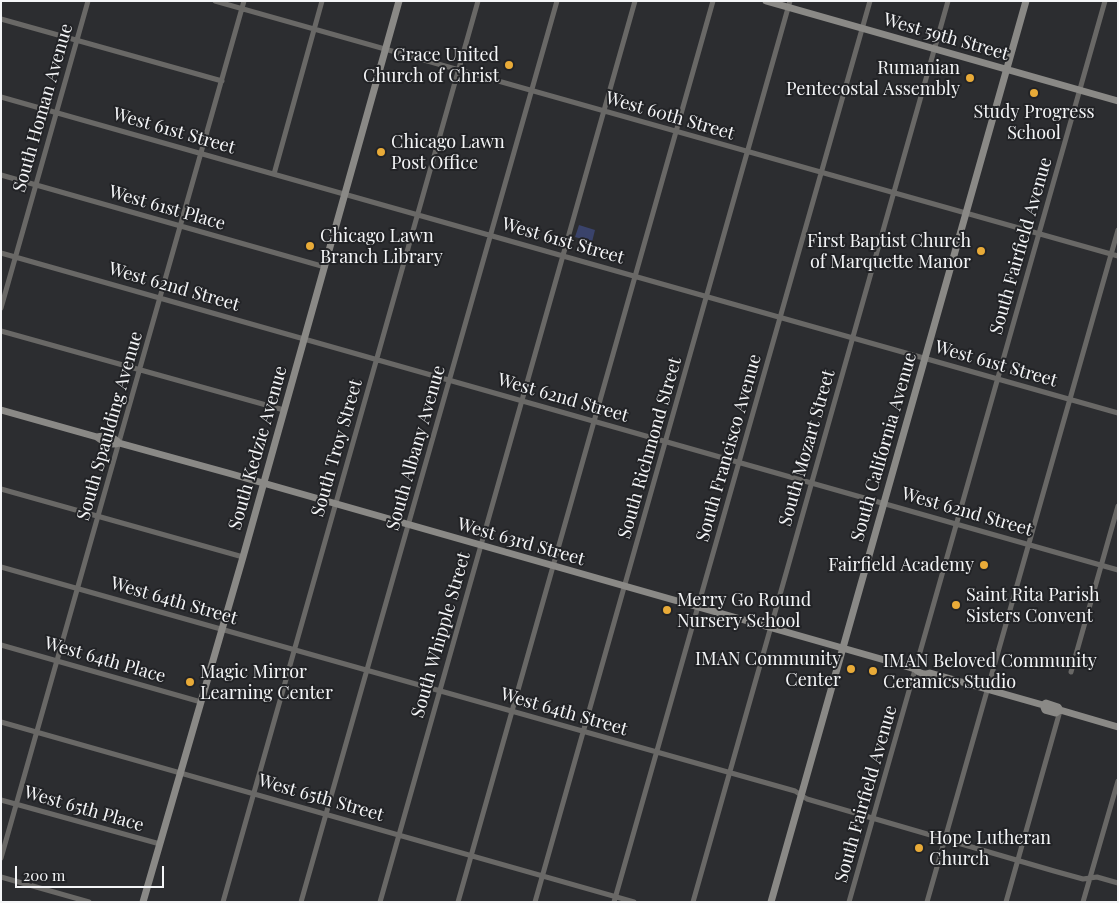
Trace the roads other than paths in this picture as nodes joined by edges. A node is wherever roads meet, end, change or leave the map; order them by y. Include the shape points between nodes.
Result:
1 (88, 1) edge
2 (215, 1) edge
3 (244, 1) edge
4 (322, 1) edge
5 (399, 1) edge
6 (478, 1) edge
7 (557, 1) edge
8 (635, 1) edge
9 (713, 1) edge
10 (766, 1) edge
11 (870, 1) edge
12 (948, 1) edge
13 (1026, 1) edge
14 (1105, 1) edge
15 (790, 4) edge
16 (242, 9) junction
17 (1, 19) edge
18 (862, 28) junction
19 (314, 29) junction
20 (77, 40) junction
21 (934, 49) junction
22 (386, 50) junction
23 (1007, 69) junction
24 (459, 70) junction
25 (222, 81) junction
26 (1080, 90) junction
27 (532, 91) junction
28 (1, 97) edge
29 (1118, 101) edge
30 (604, 111) junction
31 (56, 112) junction
32 (676, 132) junction
33 (748, 152) junction
34 (201, 153) junction
35 (821, 173) junction
36 (274, 174) junction
37 (1, 175) edge
38 (36, 185) junction
39 (894, 193) junction
40 (345, 194) junction
41 (418, 214) junction
42 (966, 214) junction
43 (181, 226) junction
44 (1118, 230) edge
45 (1039, 234) junction
46 (491, 235) junction
47 (1, 253) edge
48 (1111, 254) junction
49 (563, 256) junction
50 (1118, 256) edge
51 (16, 257) junction
52 (324, 267) junction
53 (635, 276) junction
54 (707, 296) junction
55 (160, 298) junction
56 (1, 308) edge
57 (780, 317) junction
58 (1, 331) edge
59 (304, 338) junction
60 (853, 338) junction
61 (925, 358) junction
62 (377, 359) junction
63 (140, 370) junction
64 (998, 379) junction
65 (450, 380) junction
66 (1070, 399) junction
67 (522, 400) junction
68 (1, 410) edge
69 (284, 410) junction
70 (1118, 413) edge
71 (594, 421) junction
72 (666, 441) junction
73 (119, 443) junction
74 (739, 462) junction
75 (812, 483) junction
76 (264, 484) junction
77 (1, 489) edge
78 (884, 503) junction
79 (336, 504) junction
80 (1118, 506) edge
81 (98, 517) junction
82 (956, 524) junction
83 (409, 525) junction
84 (1029, 544) junction
85 (481, 546) junction
86 (243, 557) junction
87 (1101, 565) junction
88 (1, 566) edge
89 (553, 566) junction
90 (1118, 570) edge
91 (626, 587) junction
92 (78, 588) junction
93 (698, 607) junction
94 (770, 628) junction
95 (222, 629) junction
96 (1, 645) edge
97 (843, 648) junction
98 (294, 650) junction
99 (57, 661) junction
100 (915, 669) junction
101 (367, 670) junction
102 (1071, 672) dead end
103 (988, 690) junction
104 (440, 691) junction
105 (201, 702) junction
106 (1060, 710) junction
107 (512, 711) junction
108 (1, 722) edge
109 (1118, 727) edge
110 (37, 732) junction
111 (584, 732) junction
112 (657, 752) junction
113 (181, 773) junction
114 (730, 773) junction
115 (1118, 781) edge
116 (254, 793) junction
117 (801, 796) junction
118 (1, 800) edge
119 (17, 804) junction
120 (326, 814) junction
121 (873, 819) junction
122 (399, 835) junction
123 (945, 839) junction
124 (160, 844) junction
125 (471, 855) junction
126 (1, 858) edge
127 (1018, 860) junction
128 (543, 876) junction
129 (1, 877) edge
130 (1090, 878) junction
131 (1118, 883) edge
132 (615, 899) edge
133 (88, 902) edge
134 (143, 902) edge
135 (223, 902) edge
136 (301, 902) edge
137 (380, 902) edge
138 (458, 902) edge
139 (535, 902) edge
140 (634, 902) edge
141 (693, 902) edge
142 (771, 902) edge
143 (849, 902) edge
144 (927, 902) edge
145 (1006, 902) edge
146 (1083, 902) edge

1 - 20 street, South Homan Avenue
2 - 16 street, West 60th Street
3 - 16 street, South Spaulding Avenue
4 - 19 street
5 - 22 main road, South Kedzie Avenue
6 - 24 street, South Troy Street
7 - 27 street, South Albany Avenue
8 - 30 street, South Whipple Street
9 - 32 street
10 - 15 main road, West 59th Street
11 - 18 street, South Francisco Avenue
12 - 21 street, South Mozart Street
13 - 23 main road, South California Avenue
14 - 26 street, South Fairfield Avenue
15 - 18 main road, West 59th Street
15 - 33 street, South Richmond Street
16 - 19 street, West 60th Street
16 - 25 street, South Spaulding Avenue
17 - 20 street
18 - 21 main road, West 59th Street
18 - 35 street, South Francisco Avenue
19 - 22 street, West 60th Street
19 - 36 street
20 - 25 street
20 - 31 street, South Homan Avenue
21 - 23 main road, West 59th Street
21 - 39 street, South Mozart Street
22 - 24 street, West 60th Street
22 - 40 main road, South Kedzie Avenue
23 - 26 main road, West 59th Street
23 - 42 main road, South California Avenue
24 - 27 street, West 60th Street
24 - 41 street, South Troy Street
25 - 34 street, South Spaulding Avenue
26 - 29 main road, West 59th Street
26 - 45 street, South Fairfield Avenue
27 - 30 street, West 60th Street
27 - 46 street, South Albany Avenue
28 - 31 street, West 61st Street
30 - 32 street, West 60th Street
30 - 49 street, South Whipple Street
31 - 34 street, West 61st Street
31 - 38 street, South Homan Avenue
32 - 33 street, West 60th Street
32 - 53 street
33 - 35 street, West 60th Street
33 - 54 street, South Richmond Street
34 - 36 street, West 61st Street
34 - 43 street, South Spaulding Avenue
35 - 39 street, West 60th Street
35 - 57 street, South Francisco Avenue
36 - 40 street, West 61st Street
37 - 38 street, West 61st Place
38 - 43 street, West 61st Place
38 - 51 street, South Homan Avenue
39 - 42 street, West 60th Street
39 - 60 street, South Mozart Street
40 - 41 street, West 61st Street
40 - 52 main road, South Kedzie Avenue
41 - 46 street, West 61st Street
41 - 62 street, South Troy Street
42 - 45 street, West 60th Street
42 - 61 main road, South California Avenue
43 - 52 street, West 61st Place
43 - 55 street, South Spaulding Avenue
44 - 48 street
45 - 48 street, West 60th Street
45 - 64 street, South Fairfield Avenue
46 - 49 street, West 61st Street
46 - 65 street, South Albany Avenue
47 - 51 street, West 62nd Street
48 - 50 street, West 60th Street
48 - 66 street
49 - 53 street, West 61st Street
49 - 67 street, South Whipple Street
51 - 55 street, West 62nd Street
51 - 56 street, South Homan Avenue
52 - 59 main road, South Kedzie Avenue
53 - 54 street, West 61st Street
53 - 71 street
54 - 57 street, West 61st Street
54 - 72 street, South Richmond Street
55 - 59 street, West 62nd Street
55 - 63 street, South Spaulding Avenue
57 - 60 street, West 61st Street
57 - 74 street, South Francisco Avenue
58 - 63 street
59 - 62 street, West 62nd Street
59 - 69 main road, South Kedzie Avenue
60 - 61 street, West 61st Street
60 - 75 street, South Mozart Street
61 - 64 street, West 61st Street
61 - 78 main road, South California Avenue
62 - 65 street, West 62nd Street
62 - 79 street, South Troy Street
63 - 69 street
63 - 73 street, South Spaulding Avenue
64 - 66 street, West 61st Street
64 - 82 street, South Fairfield Avenue
65 - 67 street, West 62nd Street
65 - 83 street, South Albany Avenue
66 - 70 street, West 61st Street
66 - 84 street
67 - 71 street, West 62nd Street
67 - 85 street, South Whipple Street
68 - 73 main road, West 63rd Street via 97,437 116,439
69 - 76 main road, South Kedzie Avenue
71 - 72 street, West 62nd Street
71 - 89 street
72 - 74 street, West 62nd Street
72 - 91 street, South Richmond Street
73 - 76 main road, West 63rd Street
73 - 81 street, South Spaulding Avenue
74 - 75 street, West 62nd Street
74 - 93 street, South Francisco Avenue
75 - 78 street, West 62nd Street
75 - 94 street, South Mozart Street
76 - 79 main road, West 63rd Street
76 - 86 main road, South Kedzie Avenue
77 - 81 street
78 - 82 street, West 62nd Street
78 - 97 main road, South California Avenue
79 - 83 main road, West 63rd Street
79 - 98 street, South Troy Street
80 - 87 street
81 - 86 street
81 - 92 street, South Spaulding Avenue
82 - 84 street, West 62nd Street
82 - 100 street, South Fairfield Avenue
83 - 85 main road, West 63rd Street
83 - 101 street, South Albany Avenue
84 - 87 street, West 62nd Street
84 - 103 street
85 - 89 main road, West 63rd Street
85 - 104 street, South Whipple Street
86 - 95 main road, South Kedzie Avenue
87 - 90 street, West 62nd Street
87 - 102 street
88 - 92 street, West 64th Street
89 - 91 main road, West 63rd Street
89 - 107 street
91 - 93 main road, West 63rd Street
91 - 111 street, South Richmond Street
92 - 95 street, West 64th Street
92 - 99 street, South Spaulding Avenue
93 - 94 main road, West 63rd Street
93 - 112 street, South Francisco Avenue
94 - 97 main road, West 63rd Street
94 - 114 street, South Mozart Street
95 - 98 street, West 64th Street
95 - 105 main road, South Kedzie Avenue
96 - 99 street, West 64th Place
97 - 100 main road, West 63rd Street
97 - 117 main road, South California Avenue
98 - 101 street, West 64th Street
98 - 116 street, South Troy Street
99 - 105 street, West 64th Place
99 - 110 street, South Spaulding Avenue
100 - 103 main road, West 63rd Street via 918,667
100 - 121 street, South Fairfield Avenue
101 - 104 street, West 64th Street
101 - 120 street, South Albany Avenue
103 - 106 main road, West 63rd Street via 1043,706 1046,703
103 - 123 street
104 - 107 street, West 64th Street
104 - 122 street, South Whipple Street
105 - 113 main road, South Kedzie Avenue
106 - 109 main road, West 63rd Street
106 - 127 street
107 - 111 street, West 64th Street
107 - 125 street
108 - 110 street, West 65th Street
110 - 113 street, West 65th Street
110 - 119 street, South Spaulding Avenue
111 - 112 street, West 64th Street
111 - 128 street, South Richmond Street
112 - 114 street, West 64th Street
112 - 132 street, South Francisco Avenue
113 - 116 street, West 65th Street
113 - 124 main road, South Kedzie Avenue
114 - 117 street, West 64th Street
114 - 141 street, South Mozart Street
115 - 130 street
116 - 120 street, West 65th Street
116 - 135 street, South Troy Street
117 - 121 street, West 64th Street
117 - 142 main road, South California Avenue
118 - 119 street, West 65th Place
119 - 124 street, West 65th Place
119 - 126 street, South Spaulding Avenue
120 - 122 street, West 65th Street
120 - 136 street, South Albany Avenue
121 - 123 street, West 64th Street
121 - 143 street, South Fairfield Avenue
122 - 125 street, West 65th Street
122 - 137 street, South Whipple Street
123 - 127 street, West 64th Street
123 - 144 street
124 - 134 main road, South Kedzie Avenue
125 - 128 street, West 65th Street
125 - 138 street
127 - 130 street, West 64th Street via 1083,879
127 - 145 street
128 - 132 street, West 65th Street
128 - 139 street, South Richmond Street
129 - 133 street
130 - 131 street, West 64th Street
130 - 146 street
132 - 140 street, West 65th Street

